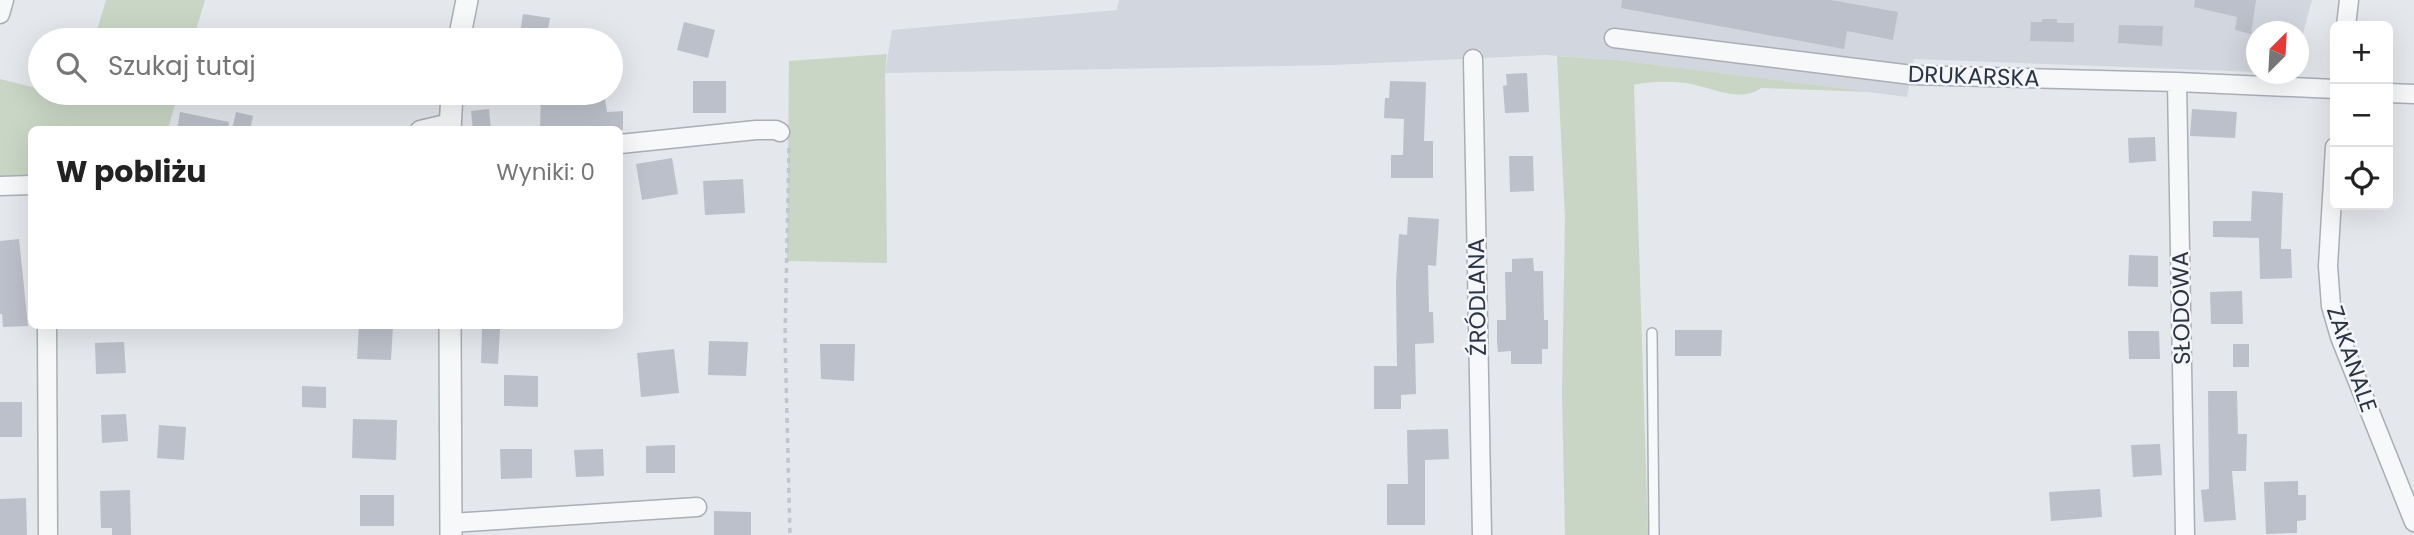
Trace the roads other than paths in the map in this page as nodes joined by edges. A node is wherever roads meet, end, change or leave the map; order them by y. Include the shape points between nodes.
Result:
1 (4, 0) edge
2 (467, 0) edge
3 (2348, 0) edge
4 (0, 14) edge
5 (2346, 21) edge
6 (461, 28) edge
7 (1614, 38) dead end
8 (1473, 59) dead end
9 (2177, 82) junction
10 (2330, 89) edge
11 (2393, 93) edge
12 (2414, 94) edge
13 (451, 105) edge
14 (450, 126) edge
15 (780, 132) road end
16 (623, 144) edge
17 (28, 185) edge
18 (0, 186) edge
19 (2331, 210) edge
20 (47, 329) edge
21 (450, 329) edge
22 (1651, 332) dead end
23 (697, 507) dead end
24 (2414, 522) edge
25 (450, 529) edge
26 (48, 535) edge
27 (1482, 535) edge
28 (1654, 535) edge
29 (2185, 535) edge

1 - 4 street
2 - 6 street
3 - 5 street
7 - 9 street, DRUKARSKA via 1912,75
8 - 27 street, ŹRÓDLANA
9 - 10 street, DRUKARSKA
9 - 29 street, SŁODOWA
11 - 12 street
13 - 14 street
15 - 16 street via 756,130
17 - 18 street
19 - 24 street, ZAKANALE via 2331,306
20 - 26 street
21 - 25 street
22 - 28 lane
23 - 25 street

